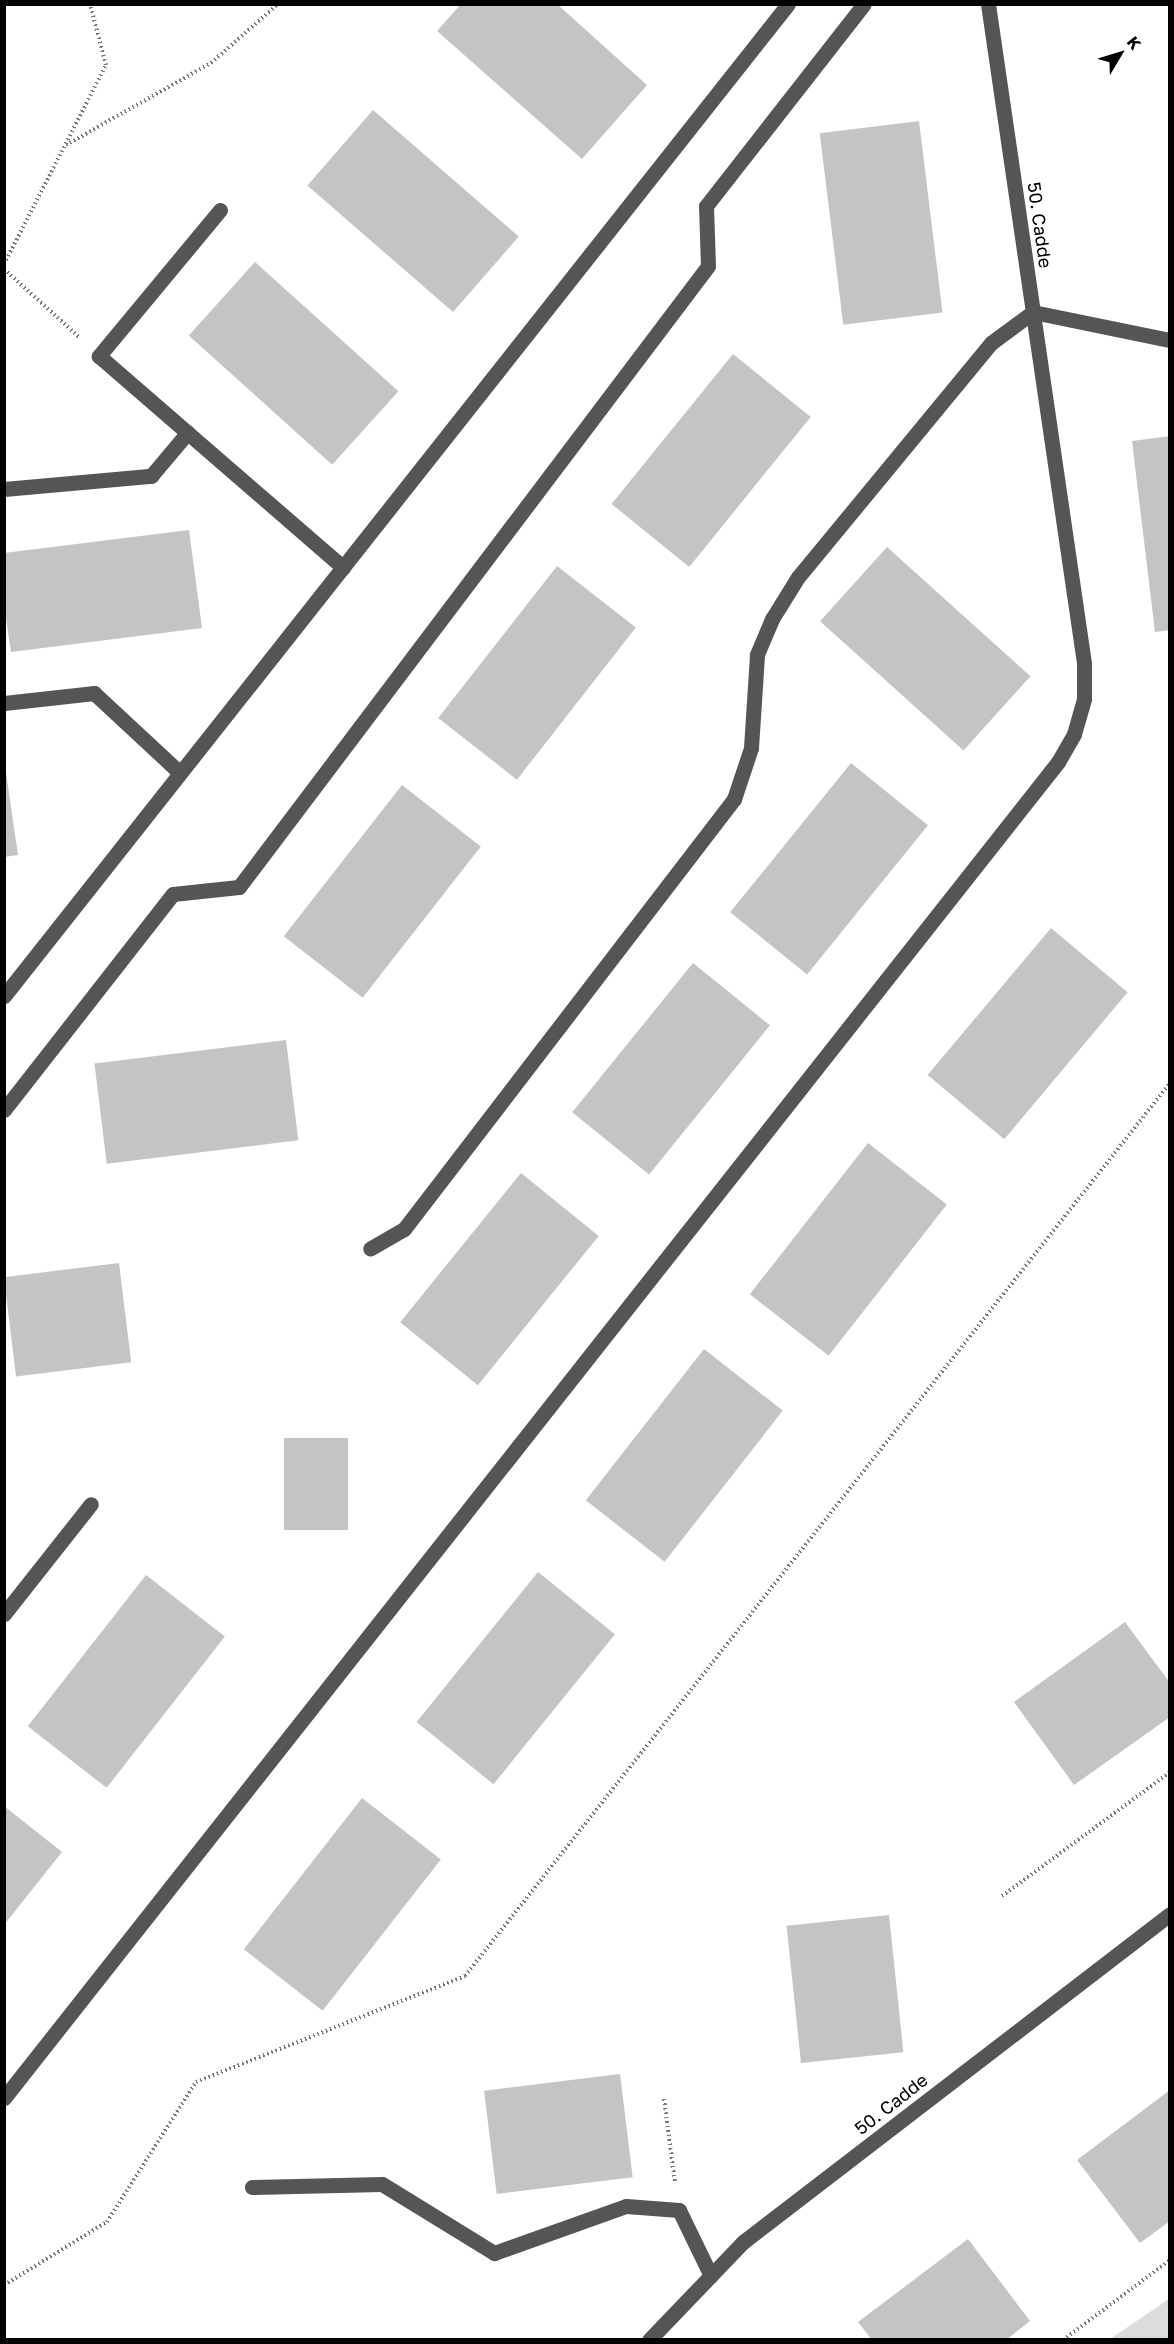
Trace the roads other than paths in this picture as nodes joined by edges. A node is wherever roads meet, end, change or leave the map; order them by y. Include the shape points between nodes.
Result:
1 (788, 4) edge
2 (864, 4) edge
3 (988, 4) edge
4 (220, 210) dead end
5 (1033, 312) junction
6 (1170, 340) edge
7 (188, 432) junction
8 (4, 489) edge
9 (344, 567) junction
10 (4, 703) edge
11 (180, 773) junction
12 (7, 987) edge
13 (4, 1110) edge
14 (370, 1249) dead end
15 (92, 1504) dead end
16 (4, 1614) edge
17 (1170, 1914) edge
18 (4, 2098) edge
19 (252, 2187) dead end
20 (711, 2276) junction
21 (649, 2340) edge

1 - 9 street
2 - 13 street via 706,206 708,266 239,887 173,894
3 - 5 street, 50. Cadde
4 - 7 street via 99,356
5 - 6 street
5 - 14 street via 991,343 798,577 772,619 757,655 751,748 734,799 404,1229
5 - 18 street, 50. Cadde via 1084,663 1084,699 1074,734 1058,762
7 - 8 street via 151,476
7 - 9 street
9 - 11 street
10 - 11 street via 94,693
11 - 12 street
15 - 16 street
17 - 20 street, 50. Cadde via 743,2242
19 - 20 street via 382,2184 494,2253 626,2206 679,2210
20 - 21 street, 50. Cadde

